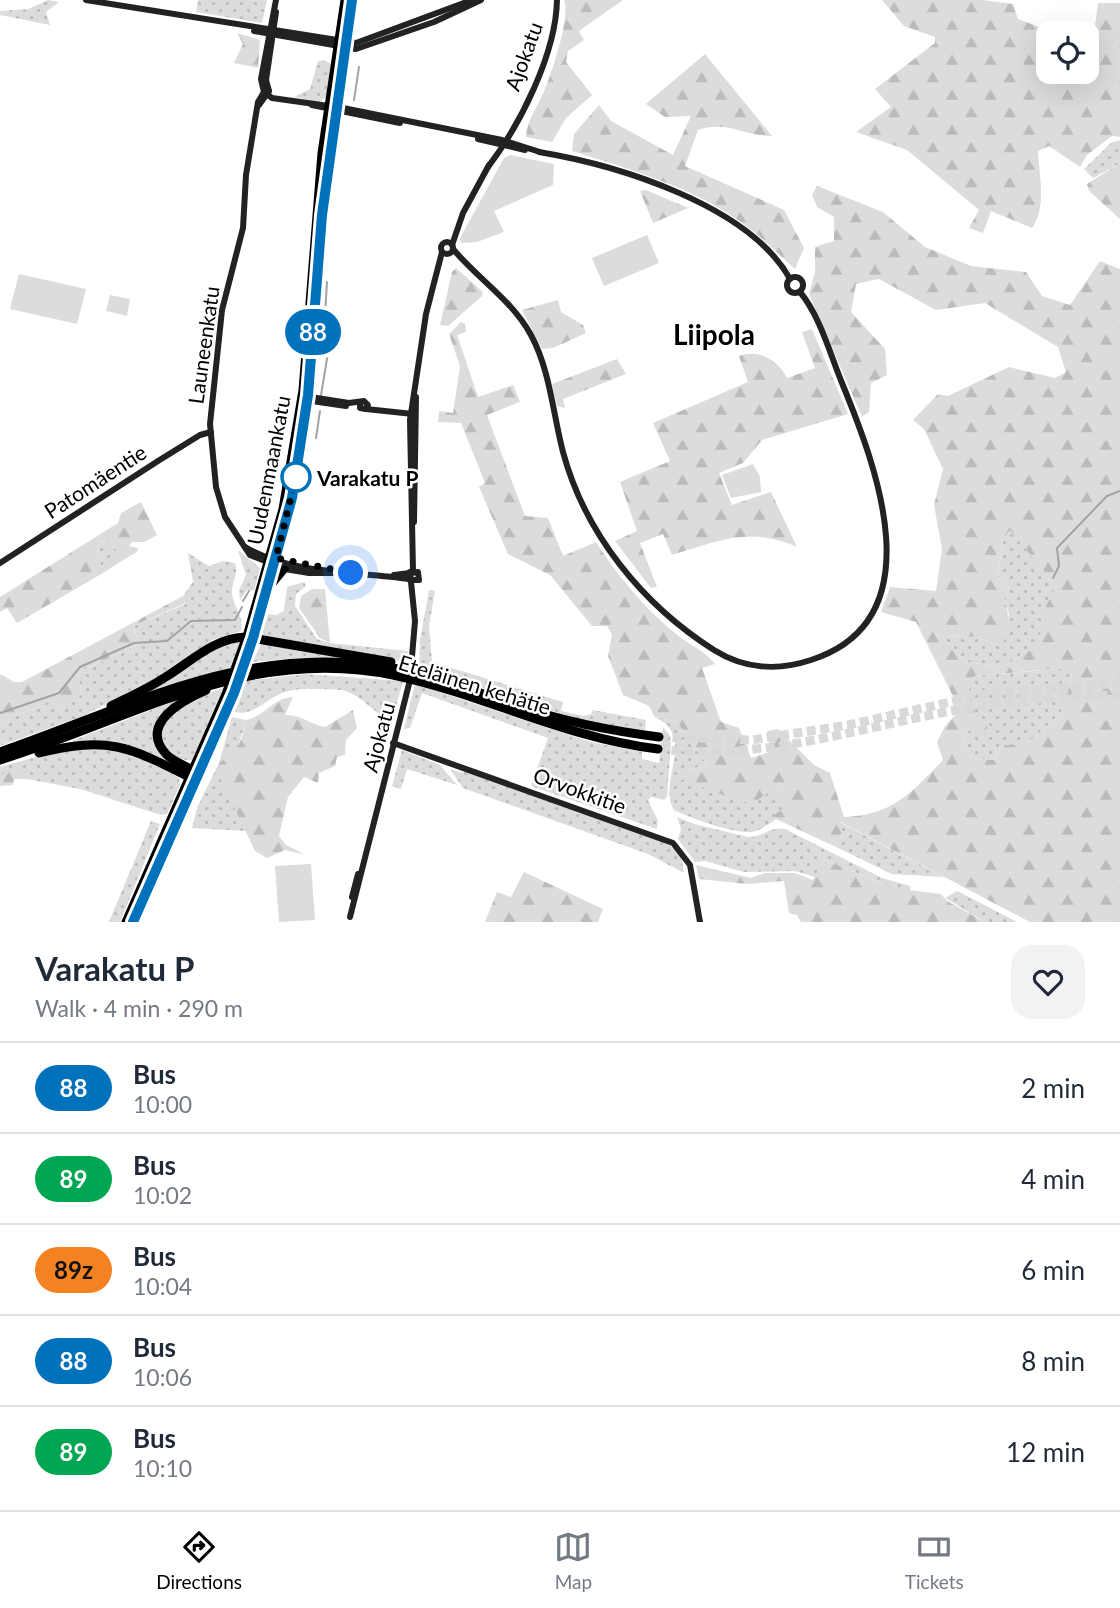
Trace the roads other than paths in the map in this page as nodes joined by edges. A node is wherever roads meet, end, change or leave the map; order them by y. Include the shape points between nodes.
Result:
1 (86, 0) edge
2 (276, 0) edge
3 (344, 0) edge
4 (352, 0) edge
5 (472, 0) edge
6 (481, 0) edge
7 (557, 0) edge
8 (271, 32) junction
9 (341, 45) junction
10 (267, 93) junction
11 (331, 108) junction
12 (502, 144) junction
13 (454, 232) junction
14 (449, 251) junction
15 (790, 279) junction
16 (800, 292) junction
17 (308, 398) junction
18 (413, 412) junction
19 (211, 432) junction
20 (271, 561) junction
21 (0, 564) edge
22 (285, 569) junction
23 (338, 573) junction
24 (413, 576) junction
25 (264, 599) junction
26 (249, 638) junction
27 (289, 669) junction
28 (498, 699) junction
29 (659, 737) tunnel mouth
30 (393, 743) junction
31 (658, 749) tunnel mouth
32 (0, 751) edge
33 (0, 761) edge
34 (193, 775) junction
35 (349, 920) edge
36 (125, 922) edge
37 (133, 922) edge
38 (700, 922) edge

1 - 8 street
2 - 8 street, Launeenkatu
3 - 9 main road, Uudenmaankatu
4 - 9 main road, Uudenmaankatu
5 - 9 street via 366,42
6 - 9 street via 381,42
7 - 12 street, Ajokatu via 546,55
8 - 9 street
8 - 10 street, Launeenkatu
9 - 11 main road, Uudenmaankatu
10 - 11 street
10 - 19 street, Launeenkatu via 258,106 243,228 222,310
11 - 12 street
11 - 17 main road, Uudenmaankatu
12 - 13 street, Ajokatu
12 - 15 street via 614,168 669,188 736,225 769,253
13 - 14 street, Ajokatu
13 - 14 street, Ajokatu via 440,246
14 - 16 street via 507,301 531,335 563,454 582,502 611,553 684,629 716,651 766,668 788,666 834,650 866,620 886,571 878,480
14 - 18 street, Ajokatu via 426,314
15 - 16 street via 801,280
15 - 16 street via 788,289
17 - 18 street
17 - 20 main road, Uudenmaankatu via 292,498
18 - 24 street, Ajokatu
19 - 20 street, Launeenkatu via 220,503 240,544 250,555
19 - 21 street, Patomäentie via 190,441
20 - 22 street
20 - 23 street
20 - 25 main road, Uudenmaankatu
20 - 26 main road, Uudenmaankatu
22 - 23 street
22 - 25 main road
23 - 24 street
24 - 30 street, Ajokatu via 413,658
25 - 26 main road, Uudenmaankatu
26 - 28 highway via 381,659
26 - 32 highway via 217,642 135,694
26 - 34 main road, Uudenmaankatu via 230,694
27 - 31 highway, Eteläinen kehätie via 330,668 398,677 580,735
27 - 33 highway, Eteläinen kehätie via 199,687
27 - 34 highway via 211,688 166,713 158,729 161,747
28 - 29 highway, Eteläinen kehätie via 575,723
28 - 32 highway, Eteläinen kehätie via 398,669 343,662 277,663 194,681
30 - 35 street, Ajokatu
30 - 38 street, Orvokkitie via 673,843 690,865
33 - 34 highway via 68,746 107,744 144,753
34 - 36 main road, Uudenmaankatu
34 - 37 main road, Uudenmaankatu

